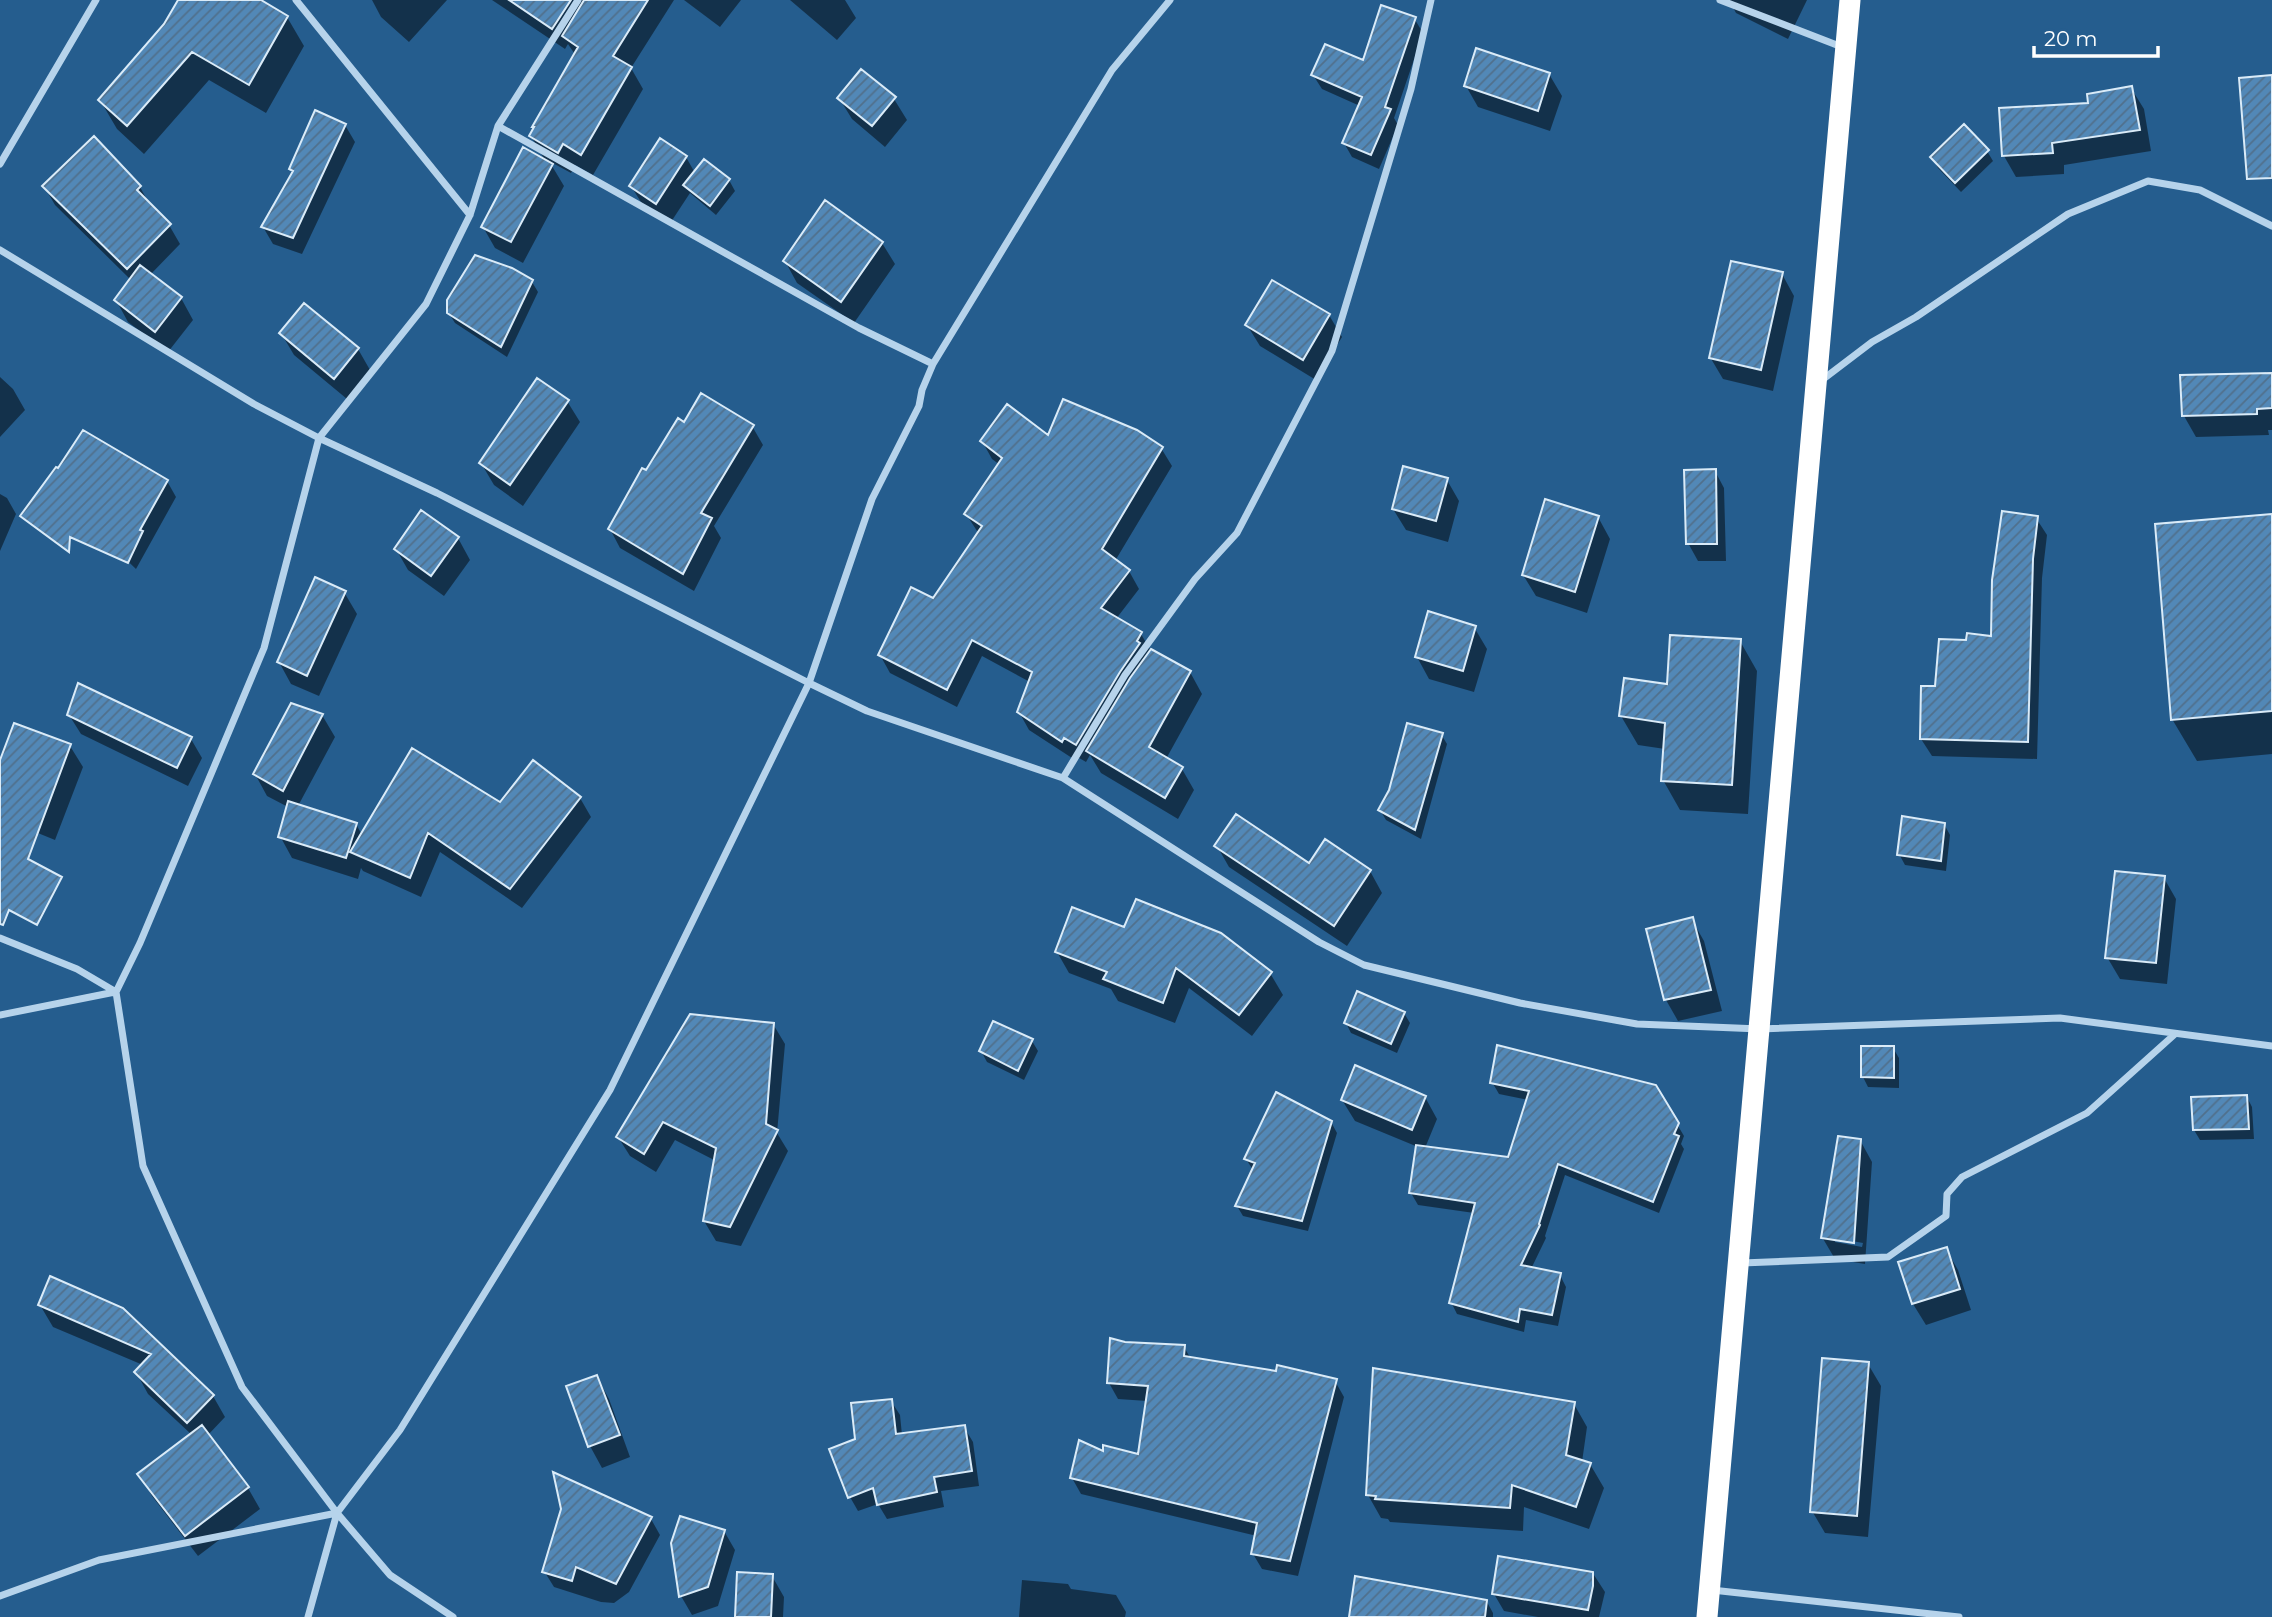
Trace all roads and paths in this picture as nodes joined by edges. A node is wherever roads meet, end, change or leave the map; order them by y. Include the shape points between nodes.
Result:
1 (96, 0) edge
2 (296, 0) edge
3 (578, 0) edge
4 (1170, 0) edge
5 (1431, 0) edge
6 (1720, 0) edge
7 (1850, 0) edge
8 (1846, 48) junction
9 (498, 126) junction
10 (0, 164) edge
11 (470, 215) junction
12 (2272, 226) edge
13 (0, 250) edge
14 (933, 364) junction
15 (1817, 384) junction
16 (318, 438) junction
17 (809, 683) junction
18 (1063, 778) junction
19 (0, 938) edge
20 (116, 992) junction
21 (0, 1015) edge
22 (1760, 1029) junction
23 (2175, 1034) junction
24 (2272, 1046) edge
25 (1739, 1263) junction
26 (337, 1513) junction
27 (1710, 1589) junction
28 (0, 1596) edge
29 (308, 1617) edge
30 (453, 1617) edge
31 (1707, 1617) edge
32 (1959, 1617) edge

1 - 10 street
2 - 11 street
3 - 9 street
4 - 14 street via 1112,70
5 - 18 street via 1411,89 1332,351 1237,533 1195,579 1125,675
6 - 8 street
7 - 8 highway
8 - 15 highway
9 - 11 street
9 - 14 street via 859,328
11 - 16 street via 426,304
12 - 15 street via 2200,190 2148,181 2068,214 1872,342
13 - 16 street
14 - 17 street via 919,406 872,499
15 - 22 highway
16 - 17 street via 437,493
16 - 20 street via 264,648
17 - 18 street via 867,711
17 - 26 street via 610,1090 401,1430
18 - 22 street via 1319,942 1364,965 1520,1003 1637,1024
19 - 20 street via 77,969
20 - 21 street
20 - 26 street via 143,1166 242,1387
22 - 23 street via 2060,1018
22 - 25 highway
23 - 24 street
23 - 25 street via 2087,1114 1962,1177 1947,1194 1946,1216 1888,1257
25 - 27 highway
26 - 28 street via 99,1560
26 - 29 street
26 - 30 street via 390,1575
27 - 31 highway
27 - 32 street

